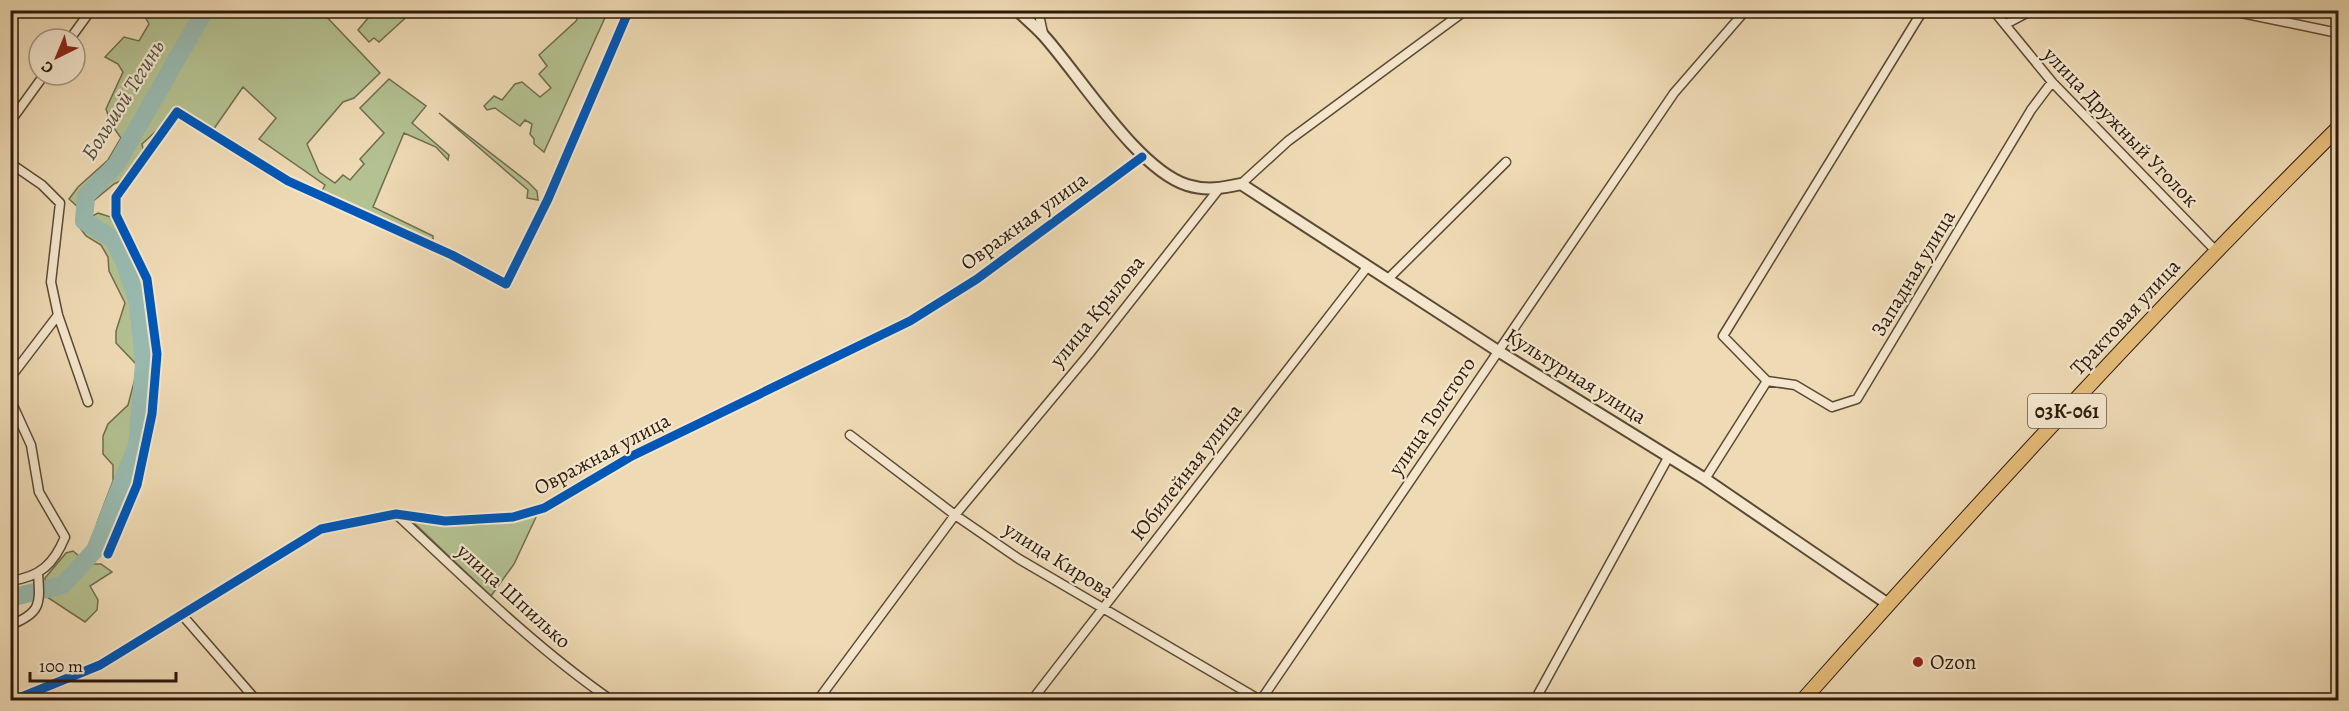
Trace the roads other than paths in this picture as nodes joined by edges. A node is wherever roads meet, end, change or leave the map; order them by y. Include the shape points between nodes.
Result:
1 (91, 10) edge
2 (629, 10) edge
3 (1017, 10) edge
4 (1038, 10) edge
5 (1466, 10) edge
6 (1746, 10) edge
7 (1923, 10) edge
8 (1993, 10) edge
9 (2032, 10) edge
10 (2130, 10) edge
11 (2006, 24) junction
12 (79, 27) edge
13 (2338, 33) edge
14 (1043, 34) junction
15 (2052, 82) junction
16 (35, 87) edge
17 (10, 122) edge
18 (2338, 128) edge
19 (1143, 157) junction
20 (1506, 162) dead end
21 (10, 163) edge
22 (1241, 184) junction
23 (1218, 190) junction
24 (2215, 250) junction
25 (1368, 266) junction
26 (1389, 278) junction
27 (58, 315) junction
28 (1498, 351) junction
29 (10, 378) edge
30 (1767, 381) junction
31 (10, 399) edge
32 (88, 402) dead end
33 (850, 435) dead end
34 (1669, 456) junction
35 (1705, 479) junction
36 (396, 514) junction
37 (955, 515) junction
38 (108, 554) dead end
39 (38, 573) junction
40 (10, 581) edge
41 (1888, 604) junction
42 (1103, 609) junction
43 (183, 616) junction
44 (10, 625) edge
45 (14, 700) edge
46 (255, 700) edge
47 (611, 700) edge
48 (818, 700) edge
49 (1032, 700) edge
50 (1261, 700) edge
51 (1535, 700) edge
52 (1803, 700) edge

1 - 12 street
2 - 38 street via 548,199 506,284 452,255 288,181 177,112 116,197 116,215 147,279 157,354 152,414 137,485
3 - 14 street
4 - 14 street
5 - 22 street via 1288,141
6 - 28 street, улица Толстого via 1674,93
7 - 30 street via 1722,336
8 - 11 street, улица Дружный Уголок
9 - 11 street
10 - 13 street via 2232,11
11 - 15 street, улица Дружный Уголок
14 - 19 street
15 - 24 street, улица Дружный Уголок
15 - 30 street, Западная улица via 2031,110 1857,399 1832,407 1795,385
16 - 17 street
18 - 24 main road, Трактовая улица / 03К-061
19 - 23 street via 1167,176 1187,185
19 - 36 street, Овражная улица via 976,279 910,321 632,456 544,507 513,517 445,521
20 - 26 street
21 - 27 street via 60,203 51,282
22 - 23 street
22 - 25 street, Культурная улица
23 - 37 street, улица Крылова
24 - 41 main road, Трактовая улица / 03К-061
25 - 26 street, Культурная улица
25 - 42 street, Юбилейная улица
26 - 28 street, Культурная улица
27 - 29 street
27 - 32 street
28 - 34 street, Культурная улица
28 - 50 street, улица Толстого
30 - 35 street
31 - 39 street via 31,445 39,492 65,537 57,557
33 - 37 street, улица Кирова
34 - 35 street, Культурная улица
34 - 51 street
35 - 41 street, Культурная улица
36 - 43 street, Овражная улица via 321,529
36 - 47 street, улица Шпилько via 500,610
37 - 42 street, улица Кирова
37 - 48 street, улица Крылова
39 - 40 street via 28,579
39 - 44 street via 40,602 29,618
41 - 52 main road, Трактовая улица / 03К-061
42 - 49 street, Юбилейная улица
42 - 50 street, улица Кирова
43 - 45 street, Овражная улица via 100,665
43 - 46 street

